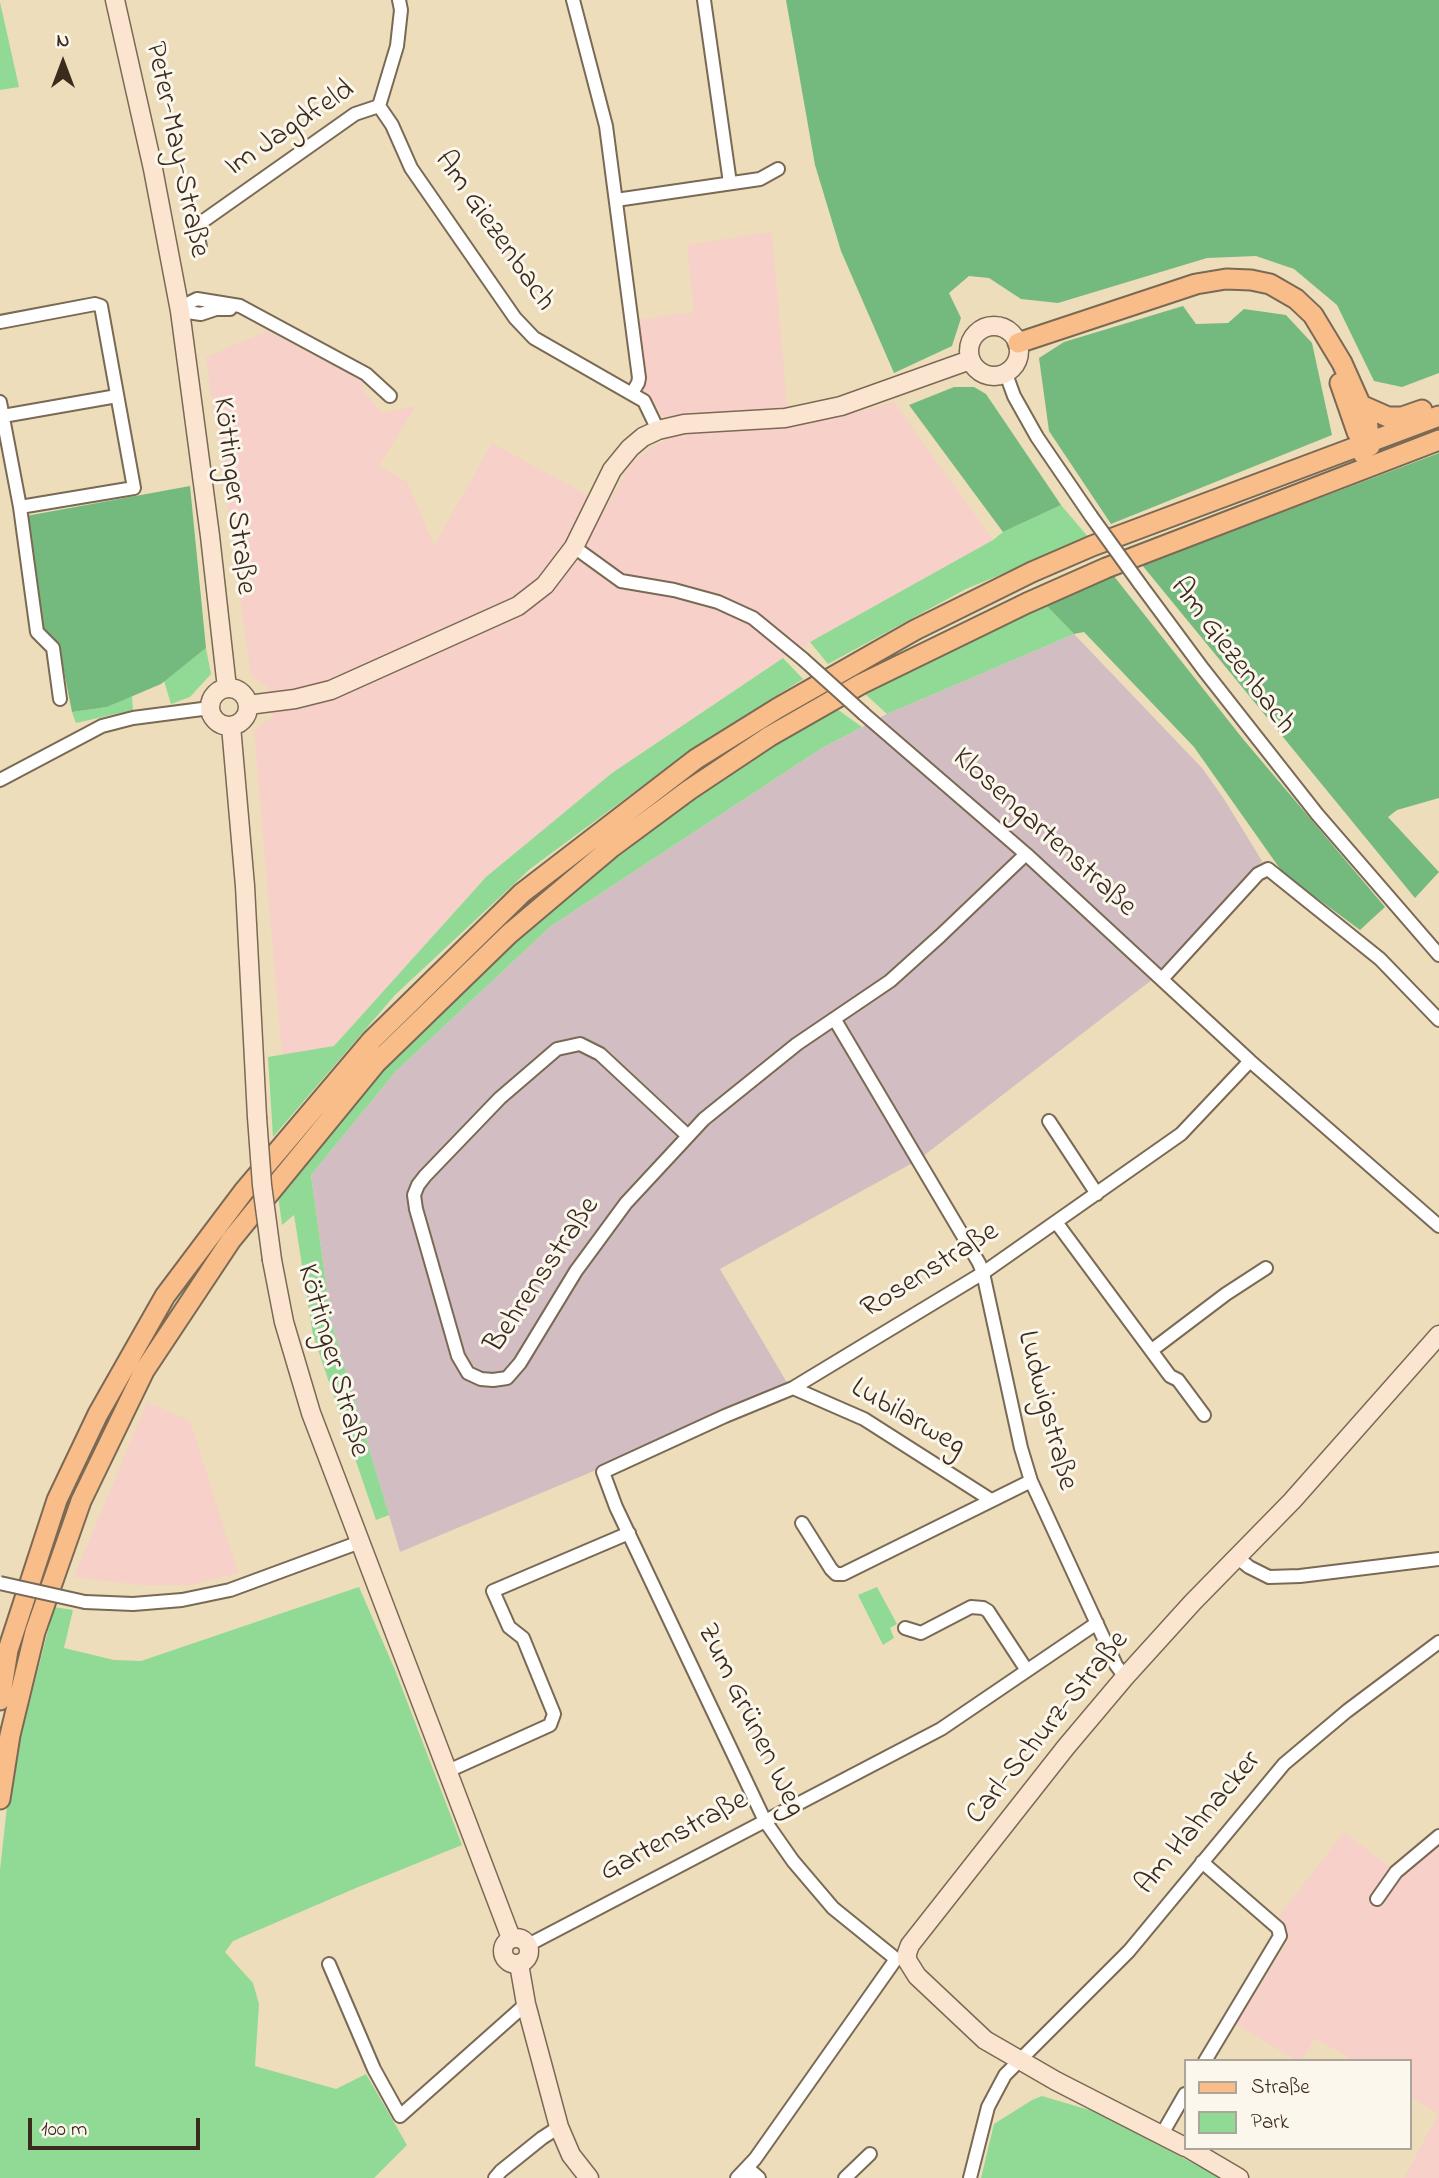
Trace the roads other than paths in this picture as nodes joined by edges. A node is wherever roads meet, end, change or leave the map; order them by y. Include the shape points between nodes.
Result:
1 (115, 0) edge
2 (399, 0) edge
3 (573, 0) edge
4 (704, 0) edge
5 (379, 106) junction
6 (778, 169) dead end
7 (730, 183) junction
8 (616, 200) junction
9 (200, 247) dead end
10 (180, 312) junction
11 (0, 322) edge
12 (1018, 343) junction
13 (970, 360) junction
14 (1006, 374) junction
15 (632, 393) junction
16 (117, 396) junction
17 (390, 397) dead end
18 (0, 402) edge
19 (1439, 404) edge
20 (1356, 408) junction
21 (3, 416) junction
22 (1439, 416) edge
23 (658, 430) junction
24 (1439, 431) edge
25 (1439, 440) edge
26 (1367, 444) junction
27 (4, 449) edge
28 (1318, 462) junction
29 (20, 507) junction
30 (574, 547) junction
31 (1027, 603) junction
32 (228, 688) junction
33 (60, 699) dead end
34 (248, 705) junction
35 (211, 708) junction
36 (231, 726) junction
37 (0, 780) edge
38 (1026, 854) junction
39 (1439, 955) edge
40 (1162, 979) junction
41 (835, 1020) junction
42 (1439, 1020) edge
43 (1250, 1061) junction
44 (1049, 1121) dead end
45 (688, 1136) junction
46 (1097, 1194) junction
47 (1056, 1222) junction
48 (1439, 1226) edge
49 (1266, 1268) dead end
50 (983, 1273) junction
51 (1439, 1335) edge
52 (1152, 1350) junction
53 (793, 1388) junction
54 (1204, 1415) dead end
55 (603, 1472) joint
56 (1031, 1481) junction
57 (991, 1500) junction
58 (802, 1522) dead end
59 (629, 1533) junction
60 (360, 1542) junction
61 (1238, 1558) junction
62 (1439, 1559) edge
63 (0, 1583) edge
64 (1097, 1623) junction
65 (905, 1628) dead end
66 (1439, 1642) edge
67 (1026, 1669) junction
68 (1125, 1677) junction
69 (0, 1700) edge
70 (448, 1771) junction
71 (0, 1799) edge
72 (765, 1821) junction
73 (1439, 1836) edge
74 (1202, 1862) junction
75 (1377, 1899) dead end
76 (511, 1938) junction
77 (528, 1945) junction
78 (901, 1960) junction
79 (329, 1964) dead end
80 (519, 1964) junction
81 (526, 2004) junction
82 (1206, 2059) edge
83 (1020, 2061) junction
84 (1184, 2096) edge
85 (559, 2127) junction
86 (1162, 2134) junction
87 (1184, 2147) edge
88 (1190, 2150) edge
89 (870, 2154) dead end
90 (495, 2178) edge
91 (589, 2178) edge
92 (740, 2178) edge
93 (759, 2178) edge
94 (845, 2178) edge
95 (971, 2178) edge
96 (1239, 2178) edge

1 - 10 street, Peter-May-Straße
2 - 5 street, Im Jagdfeld via 397,46
3 - 8 street via 606,126
4 - 7 street
5 - 9 street, Im Jagdfeld via 355,114 199,225
5 - 15 street, Am Giezenbach via 411,168 515,318 534,338
6 - 7 street via 760,180
7 - 8 street
8 - 15 street via 639,378
10 - 17 street via 197,299 240,306 366,374
10 - 32 street, Köttinger Straße
11 - 16 street via 101,306
12 - 13 street via 1004,328 986,327 970,343
12 - 14 street via 1017,360
12 - 20 main road via 1196,284 1226,279 1270,284 1296,299 1320,324
13 - 14 street via 985,375
13 - 23 street via 841,406 786,418 684,424
14 - 39 street, Am Giezenbach, bridge via 1031,427 1203,669 1317,814
15 - 23 street, Am Giezenbach via 644,401
16 - 21 street
16 - 29 street via 134,488
18 - 21 street
19 - 20 main road via 1394,417
20 - 26 main road via 1357,432
20 - 28 main road via 1336,447
21 - 27 street
22 - 26 main road
23 - 30 street via 630,448 612,470
24 - 26 main road via 1385,450
25 - 31 main road
26 - 28 main road
26 - 31 main road via 1356,460 1142,541 1051,586
27 - 29 street
28 - 69 main road via 1032,572 915,630 696,760 522,893 372,1040 244,1191 165,1296 98,1414 57,1500 8,1650
29 - 33 street via 37,632 53,648
30 - 34 street via 545,585 518,606 331,690
30 - 38 street, Klosengartenstraße, bridge via 621,581 718,602 753,618
31 - 71 main road via 808,713 678,798 509,934 376,1063 231,1240 144,1371 81,1501 35,1632
32 - 34 street via 241,692
32 - 35 street via 215,695
34 - 36 street via 244,719
35 - 36 street via 217,721
35 - 37 street via 102,726
36 - 60 street, Köttinger Straße, bridge via 262,1185 272,1260 284,1322 311,1413
38 - 40 street, Klosengartenstraße
38 - 41 street, Behrensstraße via 890,981
40 - 42 street via 1258,874 1268,869 1380,959
40 - 43 street, Klosengartenstraße
41 - 45 street, Behrensstraße via 797,1044
41 - 50 street, Ludwigstraße
43 - 46 street, Rosenstraße via 1181,1134
43 - 48 street, Klosengartenstraße
44 - 46 street
45 - 45 street, Behrensstraße via 626,1203 507,1378 481,1379 468,1373 458,1356 416,1209 414,1195 425,1176 500,1098 557,1049 580,1044 600,1054
46 - 47 street, Rosenstraße
47 - 50 street, Rosenstraße
47 - 52 street
49 - 52 street
50 - 53 street, Rosenstraße
50 - 56 street, Ludwigstraße
51 - 61 street, Carl-Schurz-Straße
52 - 54 street
53 - 55 street, Rosenstraße
53 - 57 street, Lubilarweg via 864,1419
55 - 59 street, Zum Grünen Weg
56 - 57 street
56 - 64 street, Ludwigstraße
57 - 58 street via 843,1574 831,1569
59 - 70 street via 494,1591 509,1627 523,1638 554,1714 550,1725
59 - 72 street, Zum Grünen Weg
60 - 63 street, bridge via 230,1590 182,1600 85,1602
60 - 70 street, Köttinger Straße
61 - 62 street via 1269,1577
61 - 68 street, Carl-Schurz-Straße
64 - 67 street, Gartenstraße
64 - 68 street, Ludwigstraße
65 - 67 street via 921,1633 971,1607 983,1608
66 - 74 street, Am Hahnacker via 1284,1763
67 - 72 street, Gartenstraße via 941,1729
68 - 78 street, Carl-Schurz-Straße
70 - 76 street, Köttinger Straße
72 - 77 street, Gartenstraße
72 - 78 street, Zum Grünen Weg via 833,1908
73 - 75 street via 1396,1872
74 - 82 street via 1278,1928 1280,1936
74 - 83 street, Am Hahnacker via 1129,1951
76 - 77 street
76 - 80 street via 504,1944 503,1956 510,1964
77 - 80 street via 527,1958
78 - 83 street via 985,2039
78 - 92 street, Carl-Schurz-Straße
79 - 81 street via 374,2069 400,2116
80 - 81 street
81 - 85 street
83 - 86 street
83 - 95 street, Am Hahnacker via 1004,2075 988,2107
84 - 86 street
85 - 90 street
85 - 91 street via 571,2155
86 - 87 street
88 - 96 street
89 - 94 street
92 - 93 street via 750,2170

